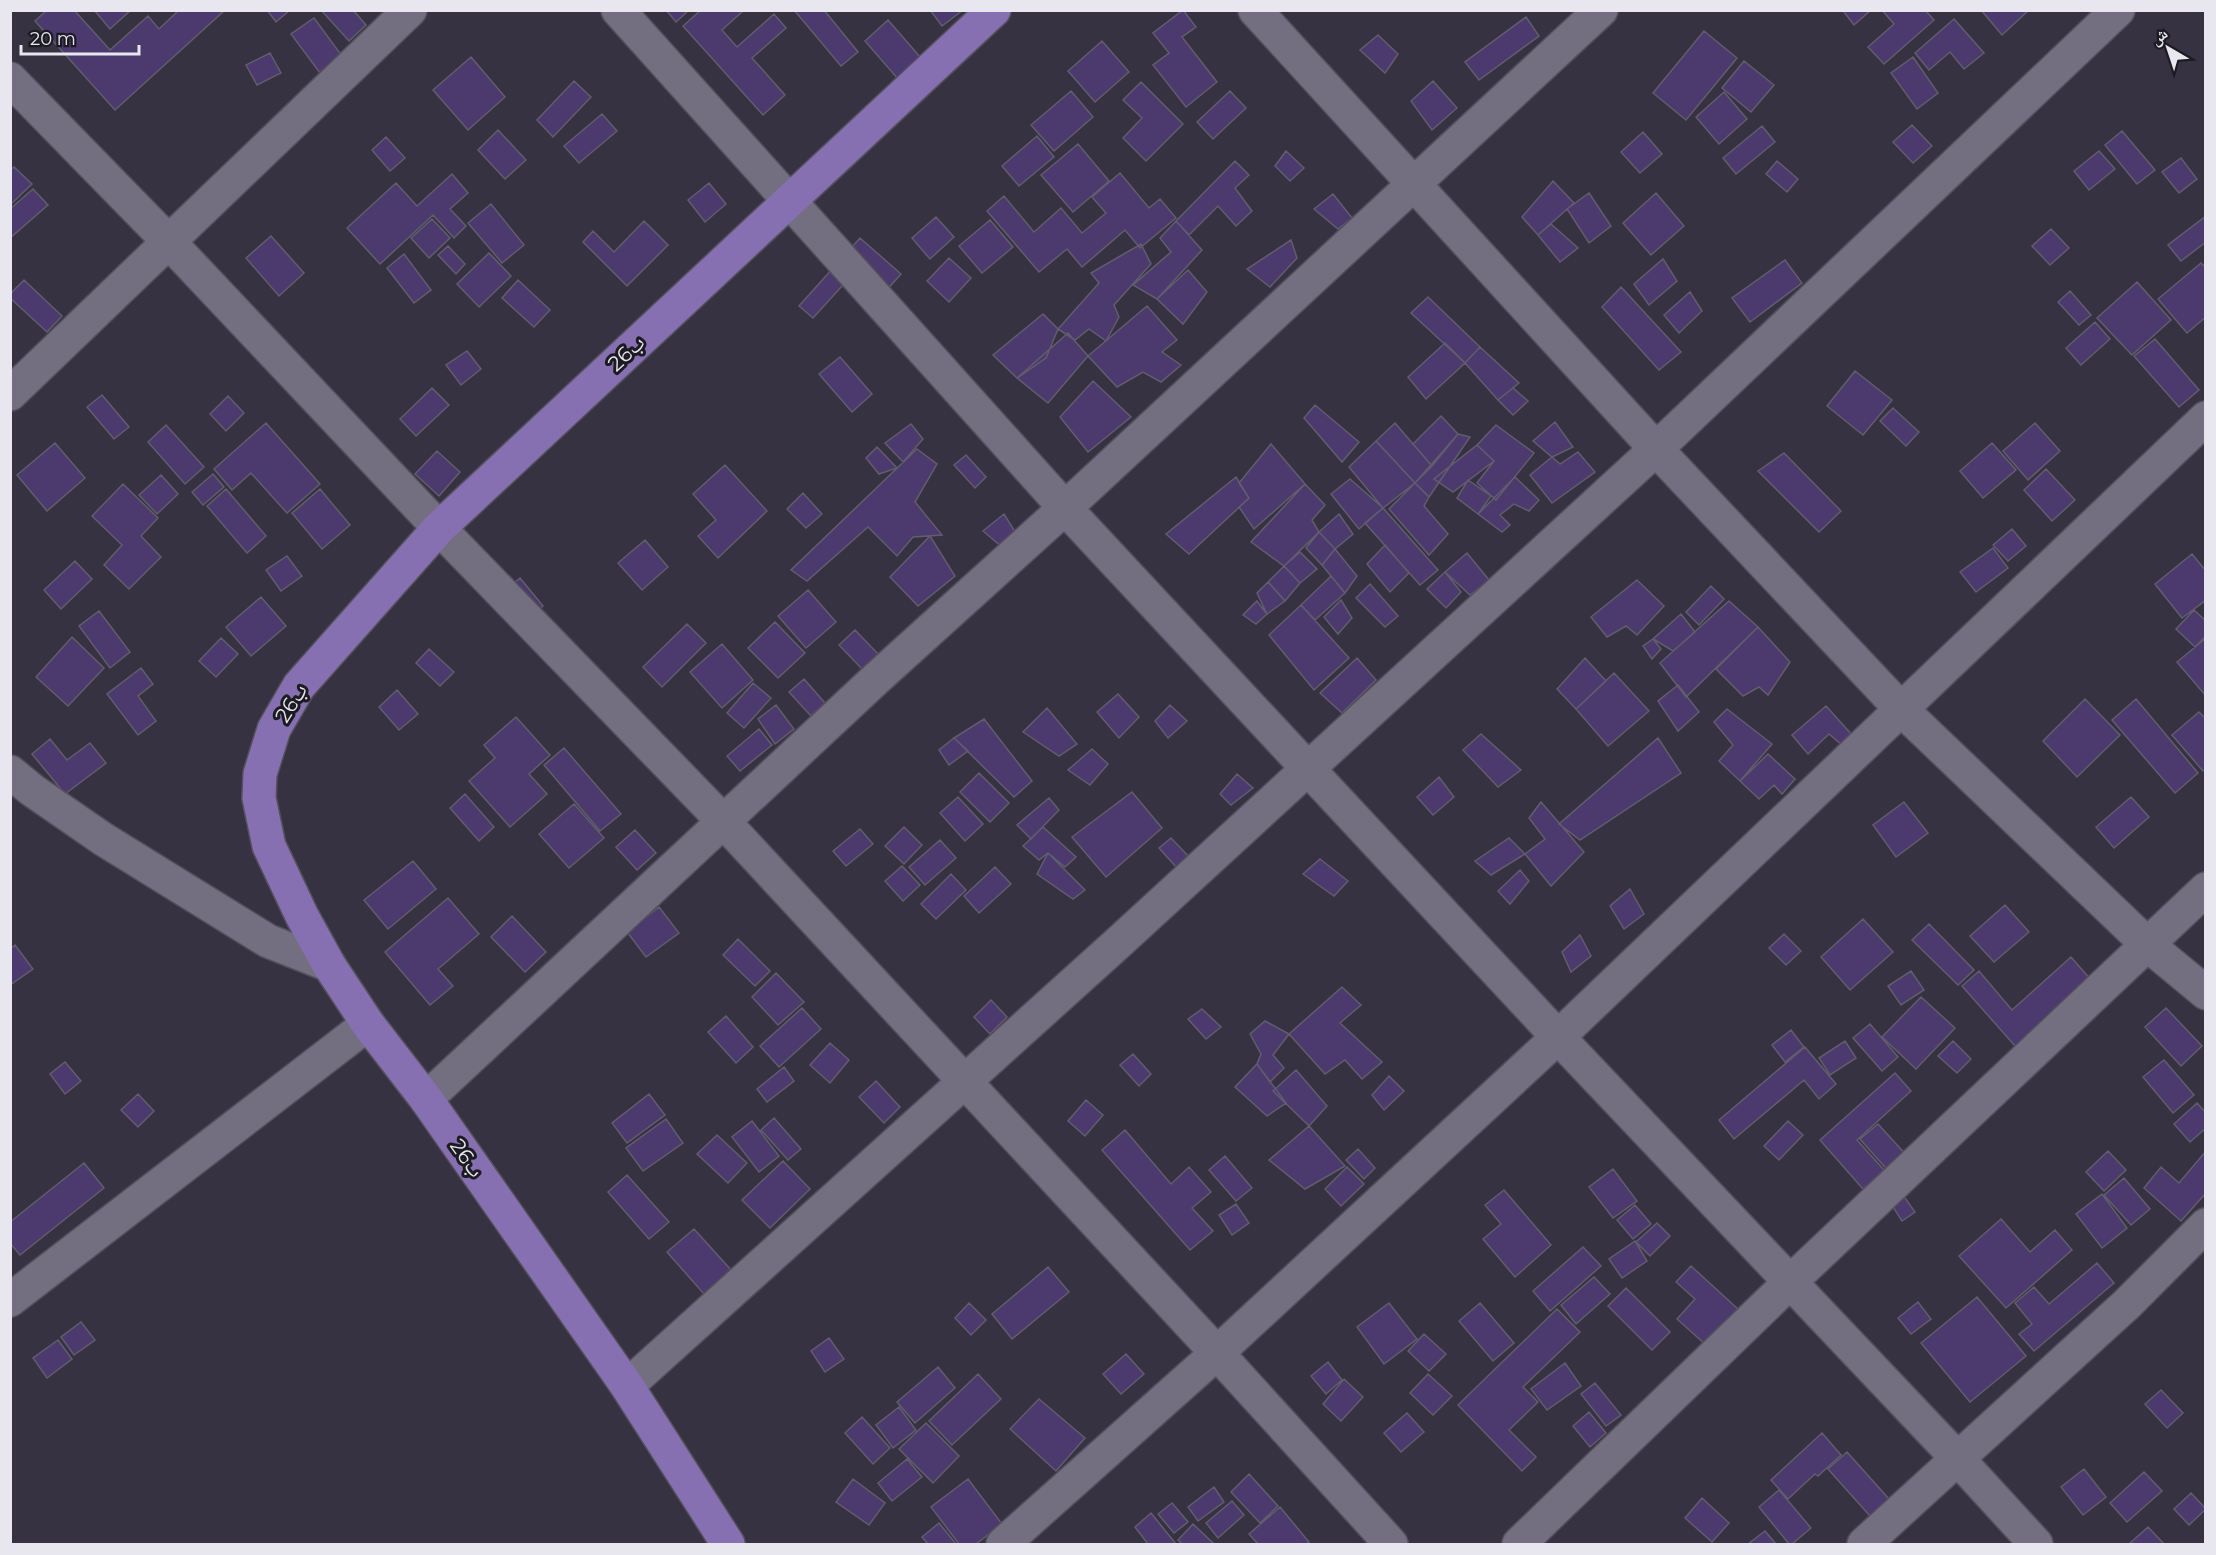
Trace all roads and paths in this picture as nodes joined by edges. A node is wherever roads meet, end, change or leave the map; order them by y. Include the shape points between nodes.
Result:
1 (410, 10) edge
2 (618, 10) edge
3 (994, 10) edge
4 (1255, 10) edge
5 (1601, 10) edge
6 (2118, 10) edge
7 (10, 79) edge
8 (1412, 184) junction
9 (789, 200) junction
10 (170, 243) junction
11 (10, 394) edge
12 (2205, 418) edge
13 (1656, 449) junction
14 (1065, 508) junction
15 (439, 528) junction
16 (1900, 708) junction
17 (1309, 769) junction
18 (14, 782) edge
19 (723, 822) junction
20 (2205, 889) edge
21 (2148, 945) junction
22 (329, 965) junction
23 (2205, 993) edge
24 (368, 1024) junction
25 (1558, 1037) junction
26 (963, 1082) junction
27 (426, 1099) junction
28 (2205, 1225) edge
29 (1789, 1283) junction
30 (10, 1300) edge
31 (1217, 1353) junction
32 (627, 1386) junction
33 (1958, 1459) junction
34 (728, 1545) edge
35 (1003, 1545) edge
36 (1391, 1545) edge
37 (1519, 1545) edge
38 (1864, 1545) edge
39 (2036, 1545) edge

1 - 10 street
2 - 9 street
3 - 9 highway, 26ب
4 - 8 street
5 - 8 street
6 - 13 street
7 - 10 street
8 - 13 street
8 - 14 street
9 - 14 street
9 - 15 highway, 26ب
10 - 11 street
10 - 15 street
12 - 16 street
13 - 16 street
13 - 17 street
14 - 17 street
14 - 19 street
15 - 19 street
15 - 22 highway, 26ب via 299,686 274,729 260,774 259,798 269,846
16 - 21 street
16 - 25 street
17 - 25 street
17 - 26 street
18 - 22 street via 268,941
19 - 26 street
19 - 27 street
20 - 21 street
21 - 23 street
21 - 29 street
22 - 24 highway, 26ب
24 - 27 highway, 26ب
24 - 30 street
25 - 29 street
25 - 31 street
26 - 31 street
26 - 32 street
27 - 32 highway, 26ب
28 - 33 street via 2127,1304
29 - 33 street
29 - 37 street
31 - 35 street
31 - 36 street
32 - 34 highway, 26ب
33 - 38 street
33 - 39 street

